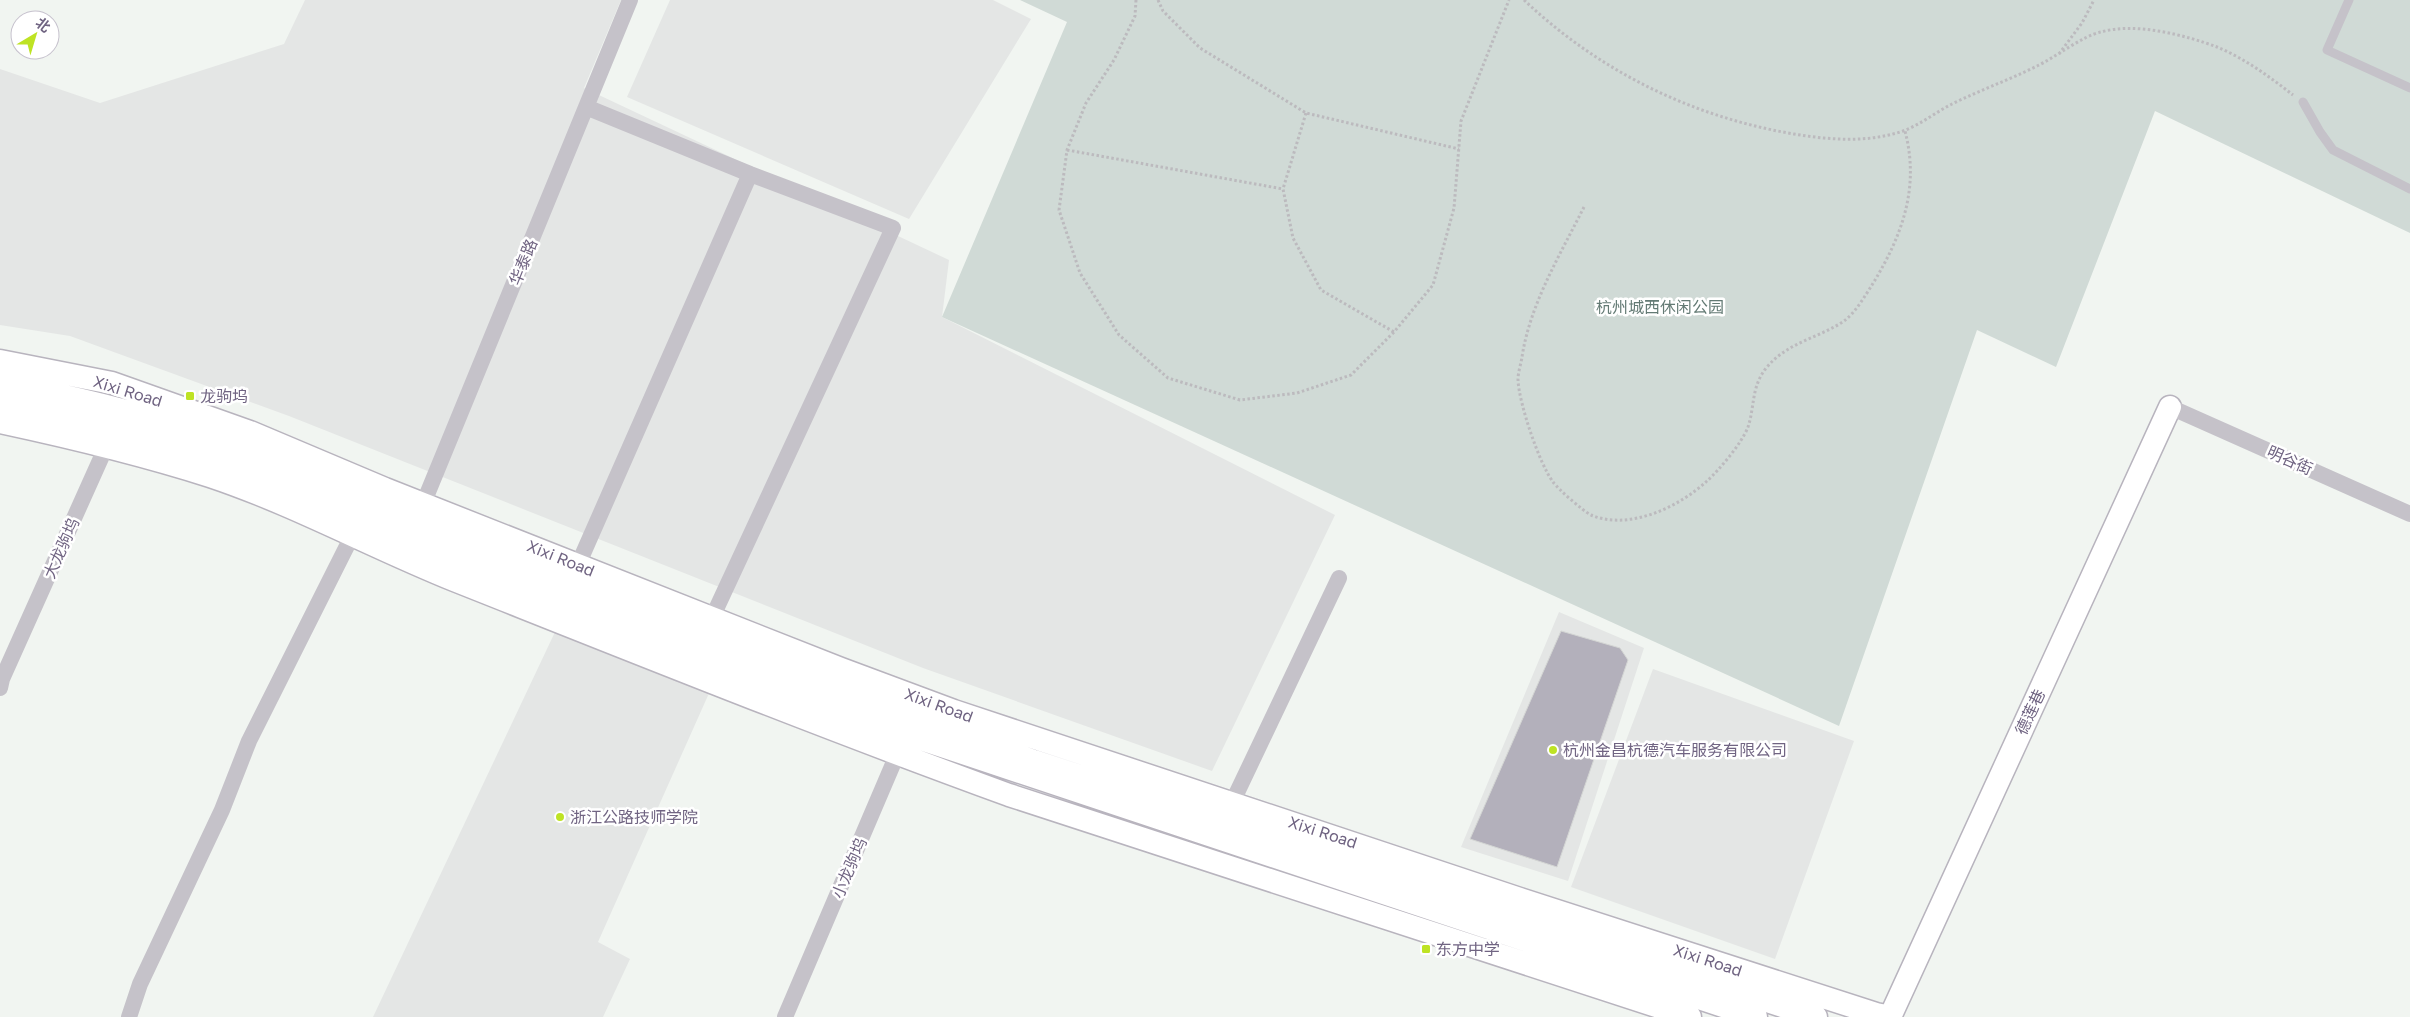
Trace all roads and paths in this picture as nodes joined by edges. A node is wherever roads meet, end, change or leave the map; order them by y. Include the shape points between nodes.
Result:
1 (630, 0) edge
2 (1136, 0) edge
3 (1158, 0) edge
4 (1509, 0) edge
5 (1524, 0) edge
6 (2094, 0) edge
7 (2349, 0) edge
8 (2058, 55) junction
9 (2410, 88) edge
10 (2303, 102) joint
11 (586, 107) junction
12 (1306, 112) junction
13 (1905, 130) junction
14 (1459, 149) junction
15 (1066, 150) junction
16 (750, 174) junction
17 (1283, 189) junction
18 (2410, 189) edge
19 (1584, 207) dead end
20 (1394, 332) junction
21 (0, 361) edge
22 (0, 383) edge
23 (0, 400) edge
24 (2170, 407) joint
25 (0, 422) edge
26 (114, 428) junction
27 (419, 513) junction
28 (2410, 514) edge
29 (356, 527) junction
30 (578, 565) junction
31 (1339, 578) dead end
32 (712, 618) junction
33 (0, 688) edge
34 (910, 726) junction
35 (897, 755) junction
36 (1232, 803) junction
37 (129, 1017) edge
38 (785, 1017) edge
39 (1690, 1017) edge
40 (1756, 1017) edge
41 (1816, 1017) edge
42 (1890, 1017) edge

1 - 11 street, 华泰路
2 - 15 path via 1135,16 1114,60 1086,103
3 - 12 path via 1163,10 1200,48
4 - 14 path via 1461,121
5 - 13 path via 1556,29 1593,55 1636,82 1680,103 1768,130 1829,139 1875,138
6 - 8 path via 2082,23
7 - 9 lane via 2327,50
8 - 10 path via 2100,32 2137,28 2169,34 2218,48 2266,75
8 - 13 path via 1950,105
10 - 18 lane via 2333,150
11 - 16 street
11 - 27 street, 华泰路
12 - 14 path
12 - 17 path
13 - 19 path via 1911,154 1906,211 1898,238 1865,295 1846,320 1787,348 1766,368 1753,394 1748,427 1706,482 1677,503 1644,516 1618,521 1590,514 1553,482 1530,433 1518,380 1526,331
14 - 20 path via 1454,208 1433,285
15 - 17 path
15 - 20 path via 1060,210 1080,273 1119,335 1168,378 1240,400 1297,393 1351,375
16 - 30 street
16 - 32 street via 893,228
17 - 20 path via 1293,238 1321,290
21 - 27 street, Xixi Road via 112,383 250,432
22 - 26 street, Xixi Road via 69,395
23 - 26 street, Xixi Road
24 - 28 street, 明谷街
24 - 42 street, 德莲巷
25 - 26 street, Xixi Road
26 - 27 street, Xixi Road via 195,432
26 - 29 street, Xixi Road via 215,458
26 - 33 street, 大龙驹坞
27 - 30 street, Xixi Road
27 - 34 street, Xixi Road via 587,593
29 - 34 street, Xixi Road
29 - 35 street, Xixi Road via 450,578
29 - 37 street via 249,741 222,810 144,976
30 - 32 street, Xixi Road
31 - 36 street
32 - 36 street, Xixi Road via 954,711
34 - 35 street, 小龙驹坞
34 - 40 street, Xixi Road
34 - 41 street, Xixi Road via 1034,761
35 - 38 street, 小龙驹坞
35 - 39 street, Xixi Road via 1018,799
36 - 42 street, Xixi Road

